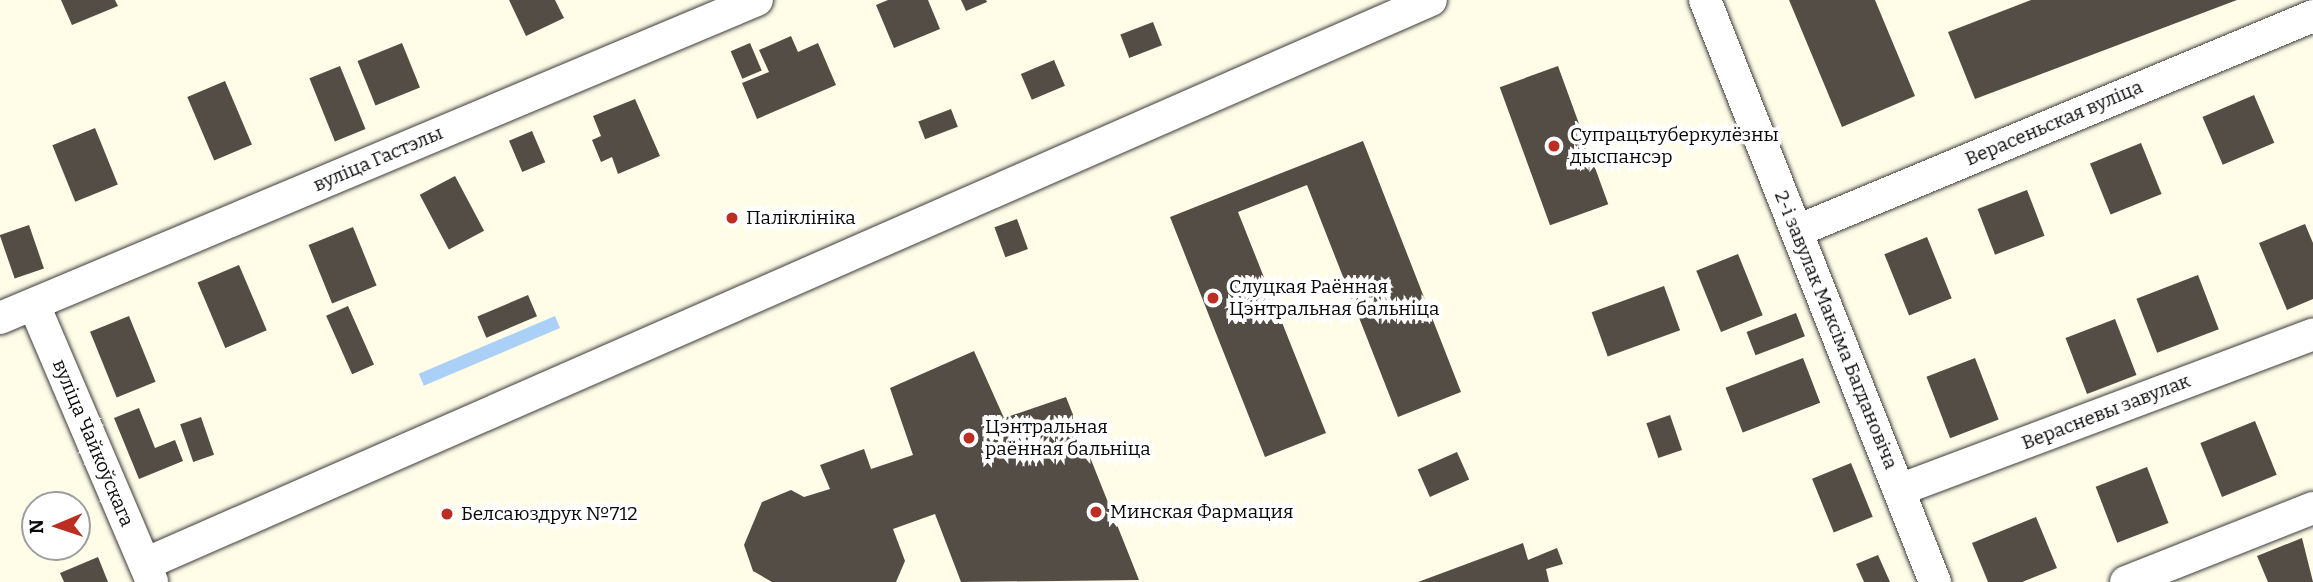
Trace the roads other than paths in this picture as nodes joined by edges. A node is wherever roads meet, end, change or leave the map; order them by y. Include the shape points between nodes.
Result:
1 (757, 0) edge
2 (1431, 0) edge
3 (1705, 0) edge
4 (2313, 16) edge
5 (1797, 231) junction
6 (34, 304) junction
7 (0, 318) edge
8 (2313, 334) edge
9 (1899, 490) junction
10 (2313, 508) edge
11 (148, 573) edge
12 (1935, 582) edge
13 (2126, 582) edge

1 - 6 street, вуліца Гастэлы
2 - 11 street
3 - 5 street, 2-і завулак Максіма Багдановіча
4 - 5 street, Верасеньская вуліца
5 - 9 street, 2-і завулак Максіма Багдановіча
6 - 7 street, вуліца Гастэлы
6 - 11 street, вуліца Чайкоўскага
8 - 9 street, Верасневы завулак
9 - 12 street, 2-і завулак Максіма Багдановіча
10 - 13 street

